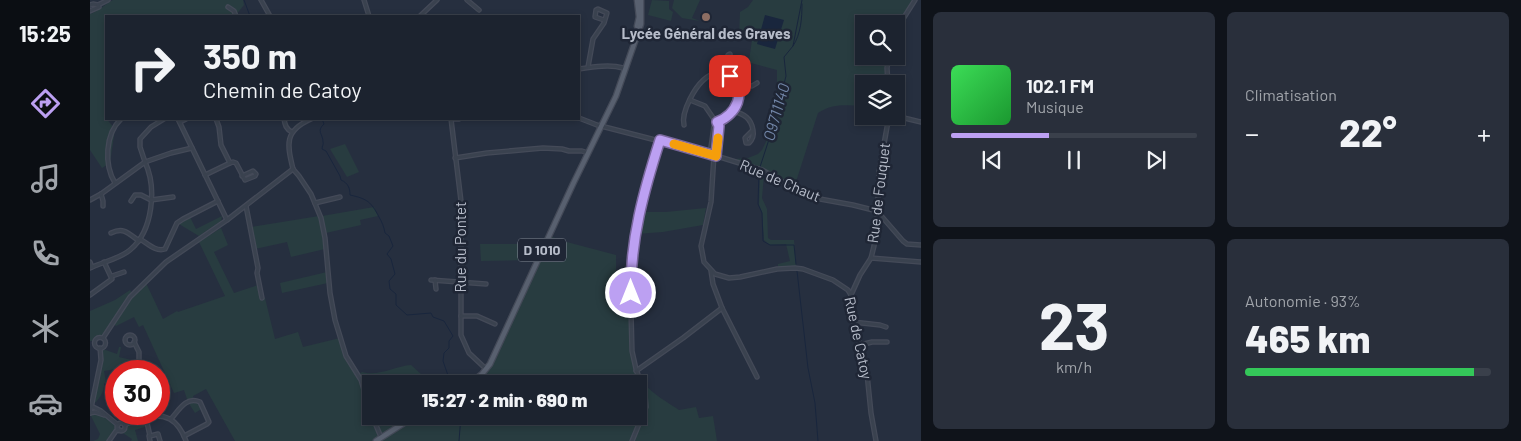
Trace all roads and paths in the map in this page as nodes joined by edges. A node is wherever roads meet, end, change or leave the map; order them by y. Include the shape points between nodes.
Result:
1 (108, 0) edge
2 (261, 0) edge
3 (364, 0) edge
4 (437, 0) edge
5 (467, 0) edge
6 (636, 0) edge
7 (641, 0) edge
8 (916, 0) edge
9 (90, 5) edge
10 (98, 5) junction
11 (228, 7) dead end
12 (478, 8) dead end
13 (90, 12) edge
14 (236, 15) edge
15 (269, 15) edge
16 (369, 15) edge
17 (421, 15) edge
18 (905, 16) edge
19 (604, 20) dead end
20 (730, 54) dead end
21 (625, 66) junction
22 (588, 68) junction
23 (580, 69) edge
24 (722, 73) junction
25 (757, 83) dead end
26 (738, 85) junction
27 (690, 100) junction
28 (733, 111) junction
29 (580, 118) edge
30 (905, 118) edge
31 (120, 120) edge
32 (162, 120) edge
33 (179, 120) edge
34 (216, 120) edge
35 (284, 120) edge
36 (309, 120) edge
37 (453, 120) edge
38 (717, 122) junction
39 (921, 122) edge
40 (602, 125) junction
41 (684, 125) dead end
42 (887, 125) edge
43 (753, 130) dead end
44 (292, 132) junction
45 (660, 140) junction
46 (192, 148) junction
47 (588, 153) junction
48 (713, 155) junction
49 (455, 158) junction
50 (146, 162) junction
51 (230, 163) junction
52 (293, 169) junction
53 (206, 175) junction
54 (242, 176) dead end
55 (116, 183) junction
56 (101, 194) junction
57 (173, 197) dead end
58 (340, 197) dead end
59 (90, 200) edge
60 (151, 200) junction
61 (131, 201) dead end
62 (218, 201) junction
63 (315, 203) junction
64 (103, 206) dead end
65 (246, 206) junction
66 (877, 211) junction
67 (227, 220) junction
68 (110, 233) dead end
69 (139, 240) junction
70 (921, 245) edge
71 (870, 258) junction
72 (90, 262) edge
73 (104, 262) junction
74 (921, 262) edge
75 (91, 267) edge
76 (711, 271) junction
77 (124, 272) dead end
78 (112, 276) junction
79 (461, 282) junction
80 (486, 284) dead end
81 (436, 289) dead end
82 (90, 295) edge
83 (851, 295) junction
84 (262, 298) dead end
85 (722, 308) junction
86 (461, 316) junction
87 (853, 322) junction
88 (493, 325) dead end
89 (886, 326) dead end
90 (103, 338) junction
91 (90, 341) edge
92 (95, 341) junction
93 (134, 342) dead end
94 (887, 342) dead end
95 (860, 345) junction
96 (100, 348) junction
97 (492, 357) junction
98 (139, 360) edge
99 (485, 368) junction
100 (636, 371) junction
101 (479, 375) edge
102 (480, 375) edge
103 (757, 377) dead end
104 (362, 383) edge
105 (91, 406) junction
106 (90, 413) edge
107 (105, 415) joint
108 (171, 419) joint
109 (118, 425) edge
110 (148, 425) edge
111 (376, 425) edge
112 (401, 425) edge
113 (125, 426) edge
114 (120, 430) junction
115 (150, 436) junction
116 (184, 436) junction
117 (381, 438) junction
118 (109, 441) edge
119 (150, 441) edge
120 (160, 441) edge
121 (186, 441) edge
122 (376, 441) edge
123 (632, 441) edge
124 (876, 441) edge

1 - 10 street
2 - 15 street
3 - 16 street
4 - 17 street
5 - 12 street
6 - 21 main road, D 1010 via 638,23
7 - 21 main road, D 1010 via 641,24
8 - 18 street
9 - 10 street
10 - 13 street
11 - 14 street
19 - 22 street via 593,39
20 - 24 street
21 - 22 street
21 - 40 main road, D 1010
21 - 40 main road, D 1010 via 613,104
22 - 23 street
24 - 26 street
24 - 27 street via 708,76
25 - 26 street
26 - 28 street via 738,101
27 - 38 street via 705,106
27 - 41 street
28 - 38 street
28 - 43 street via 745,115
29 - 40 street, Rue de Chaut
30 - 39 street
31 - 55 street via 113,128 108,158 109,170
32 - 50 street via 140,139
33 - 46 street
34 - 51 street via 221,145
35 - 44 street via 287,130
36 - 44 street
37 - 49 street, Rue du Pontet
38 - 48 street
40 - 45 street, Rue de Chaut
40 - 47 main road, D 1010
42 - 66 street, Rue de Fouquet via 879,172
44 - 52 street via 289,147
45 - 48 street, Rue de Chaut
45 - 100 street via 638,220 630,272 631,341
46 - 50 street
46 - 53 street
47 - 49 street via 543,148
47 - 97 main road, D 1010
48 - 66 street, Rue de Chaut via 762,170 809,197
48 - 76 street via 711,202 701,246 703,258
49 - 79 street, Rue du Pontet via 461,201
50 - 55 street
50 - 60 street via 152,186
51 - 53 street
51 - 54 street via 236,163
52 - 63 street
52 - 65 street
53 - 62 street
55 - 56 street
56 - 59 street
56 - 64 street
57 - 60 street
58 - 63 street
60 - 61 street via 135,195
60 - 69 street via 147,224
62 - 67 street
62 - 69 street via 177,223 165,249 156,250
63 - 104 street via 323,227 335,320 346,356
65 - 67 street
65 - 84 street
66 - 70 street via 902,241
66 - 71 street, Rue de Fouquet
67 - 90 street via 166,262 130,298
68 - 69 street via 118,229
69 - 73 street via 124,254
71 - 74 street
71 - 83 street, Rue de Fouquet
72 - 75 street
73 - 75 street
73 - 78 street
76 - 83 street, Rue de Catoy via 734,278 799,268 838,282
76 - 85 street
77 - 78 street
78 - 82 street via 112,280
79 - 80 street
79 - 81 street via 433,280
79 - 86 street, Rue du Pontet
83 - 87 street, Rue de Catoy
85 - 100 street
85 - 103 street
86 - 88 street via 477,316
86 - 99 street, Rue du Pontet via 460,330 464,343 472,357
87 - 89 street
87 - 95 street, Rue de Catoy
90 - 92 street
90 - 96 street via 105,344
91 - 92 street
92 - 96 street
93 - 98 street
94 - 95 street
95 - 124 street, Rue de Catoy via 866,364
96 - 105 street
97 - 99 main road, D 1010
97 - 102 main road, D 1010
99 - 101 main road, D 1010
100 - 123 street via 645,394 646,407
105 - 106 street
105 - 107 street
106 - 107 street
108 - 116 street
108 - 116 street via 184,403 200,402 209,422
109 - 114 street
110 - 115 street
111 - 117 street
112 - 117 main road
113 - 114 street
114 - 118 street
115 - 119 street
115 - 120 street via 158,434
116 - 121 street
117 - 122 main road

